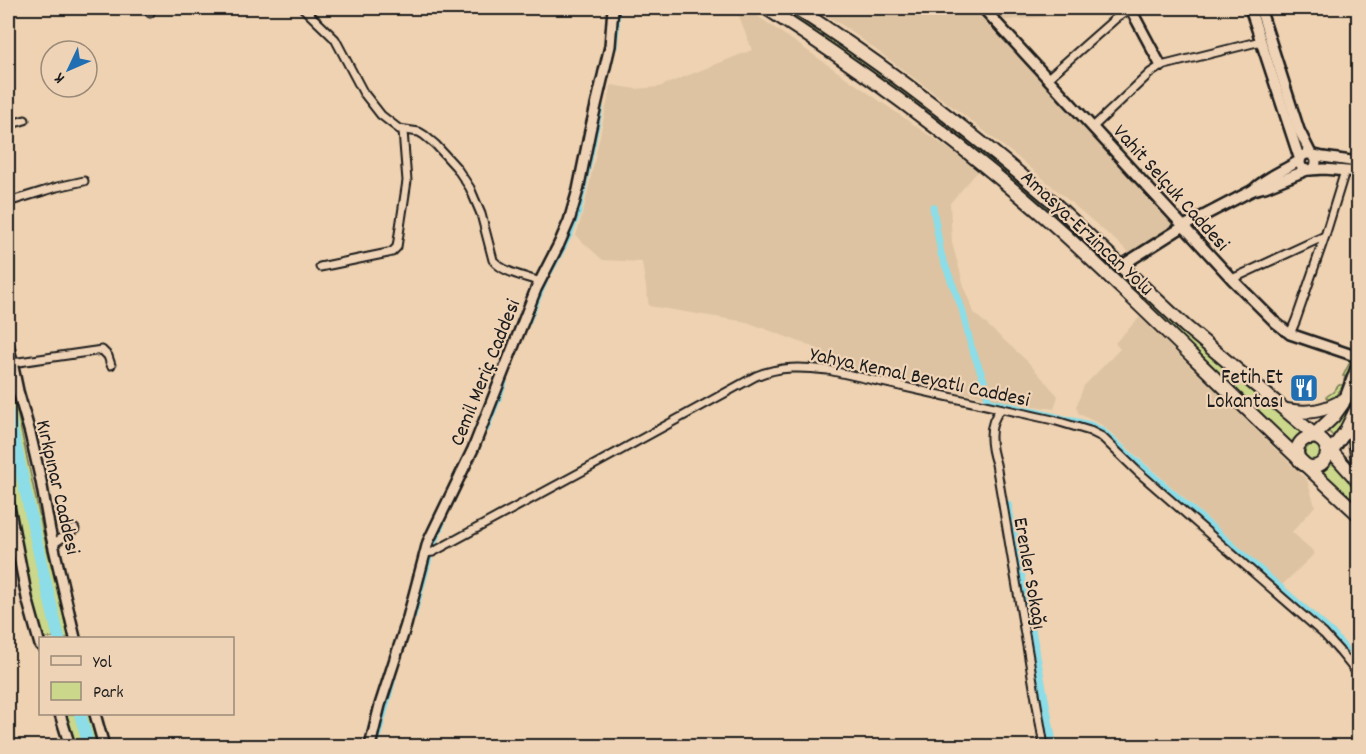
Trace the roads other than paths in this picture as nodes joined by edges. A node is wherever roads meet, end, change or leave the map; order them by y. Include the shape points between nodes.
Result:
1 (303, 8) edge
2 (614, 8) edge
3 (766, 8) edge
4 (796, 8) edge
5 (983, 8) edge
6 (1143, 8) edge
7 (1250, 8) edge
8 (1260, 8) edge
9 (1131, 9) edge
10 (1261, 41) junction
11 (1161, 66) junction
12 (1048, 78) junction
13 (25, 120) dead end
14 (8, 125) edge
15 (1093, 127) junction
16 (404, 131) junction
17 (1311, 154) junction
18 (1300, 160) junction
19 (1359, 162) edge
20 (1308, 170) junction
21 (1345, 171) junction
22 (1359, 172) edge
23 (84, 181) dead end
24 (1253, 190) junction
25 (8, 202) edge
26 (1184, 226) junction
27 (1326, 236) junction
28 (1121, 266) junction
29 (320, 267) dead end
30 (1232, 279) junction
31 (540, 282) junction
32 (1290, 334) junction
33 (8, 343) edge
34 (1359, 357) edge
35 (12, 363) junction
36 (1359, 364) edge
37 (111, 365) dead end
38 (1345, 399) junction
39 (1357, 407) edge
40 (1001, 409) junction
41 (1286, 410) junction
42 (1321, 445) junction
43 (1359, 463) edge
44 (1303, 464) junction
45 (1359, 481) edge
46 (8, 501) edge
47 (1359, 514) edge
48 (75, 529) dead end
49 (53, 544) junction
50 (425, 553) junction
51 (75, 637) edge
52 (39, 641) edge
53 (1359, 674) edge
54 (60, 715) edge
55 (95, 715) edge
56 (70, 747) edge
57 (104, 747) edge
58 (370, 747) edge
59 (1044, 747) edge

1 - 16 street via 335,39 375,109
2 - 31 street, Cemil Meriç Caddesi via 610,46 578,190 564,233
3 - 44 highway, Amasya-Erzincan Yolu via 909,106 1008,184 1081,249
4 - 28 highway, Amasya-Erzincan Yolu via 891,73 980,142 1052,201
5 - 12 street, Vahit Selçuk Caddesi
6 - 9 street
7 - 10 street
8 - 17 street via 1299,130
9 - 11 street
9 - 12 street via 1114,19
10 - 11 street
10 - 18 street
11 - 15 street
12 - 15 street, Vahit Selçuk Caddesi
13 - 14 street
15 - 26 street, Vahit Selçuk Caddesi
16 - 29 street via 406,181 397,247 392,252
16 - 31 street via 419,132 429,138 464,178 481,214 496,264
17 - 18 street
17 - 19 street
17 - 20 street via 1317,163
18 - 20 street via 1302,168
18 - 24 street
20 - 21 street
20 - 24 street
21 - 22 street
21 - 27 street
23 - 25 street
24 - 26 street
26 - 28 street
26 - 30 street, Vahit Selçuk Caddesi
27 - 30 street
27 - 32 street
28 - 41 highway, Amasya-Erzincan Yolu via 1185,326
30 - 32 street, Vahit Selçuk Caddesi
31 - 50 street, Cemil Meriç Caddesi via 473,449
32 - 34 street, Vahit Selçuk Caddesi
33 - 35 street, Kırkpınar Caddesi
35 - 37 street via 102,350
35 - 49 street, Kırkpınar Caddesi
36 - 38 main road
38 - 41 highway via 1314,412
38 - 42 highway
39 - 42 highway via 1348,427
39 - 43 highway
40 - 50 street, Yahya Kemal Beyatlı Caddesi via 828,370 774,369
40 - 53 street, Yahya Kemal Beyatlı Caddesi via 1053,420 1102,437 1324,634
40 - 59 street, Erenler Sokağı via 991,439
41 - 42 highway, Amasya-Erzincan Yolu
42 - 44 highway via 1317,466
42 - 44 highway via 1302,442 1298,455
42 - 45 highway, Amasya-Erzincan Yolu
44 - 47 highway, Amasya-Erzincan Yolu
46 - 52 street
48 - 49 street
49 - 51 street, Kırkpınar Caddesi
50 - 58 street, Cemil Meriç Caddesi
54 - 56 street
55 - 57 street

